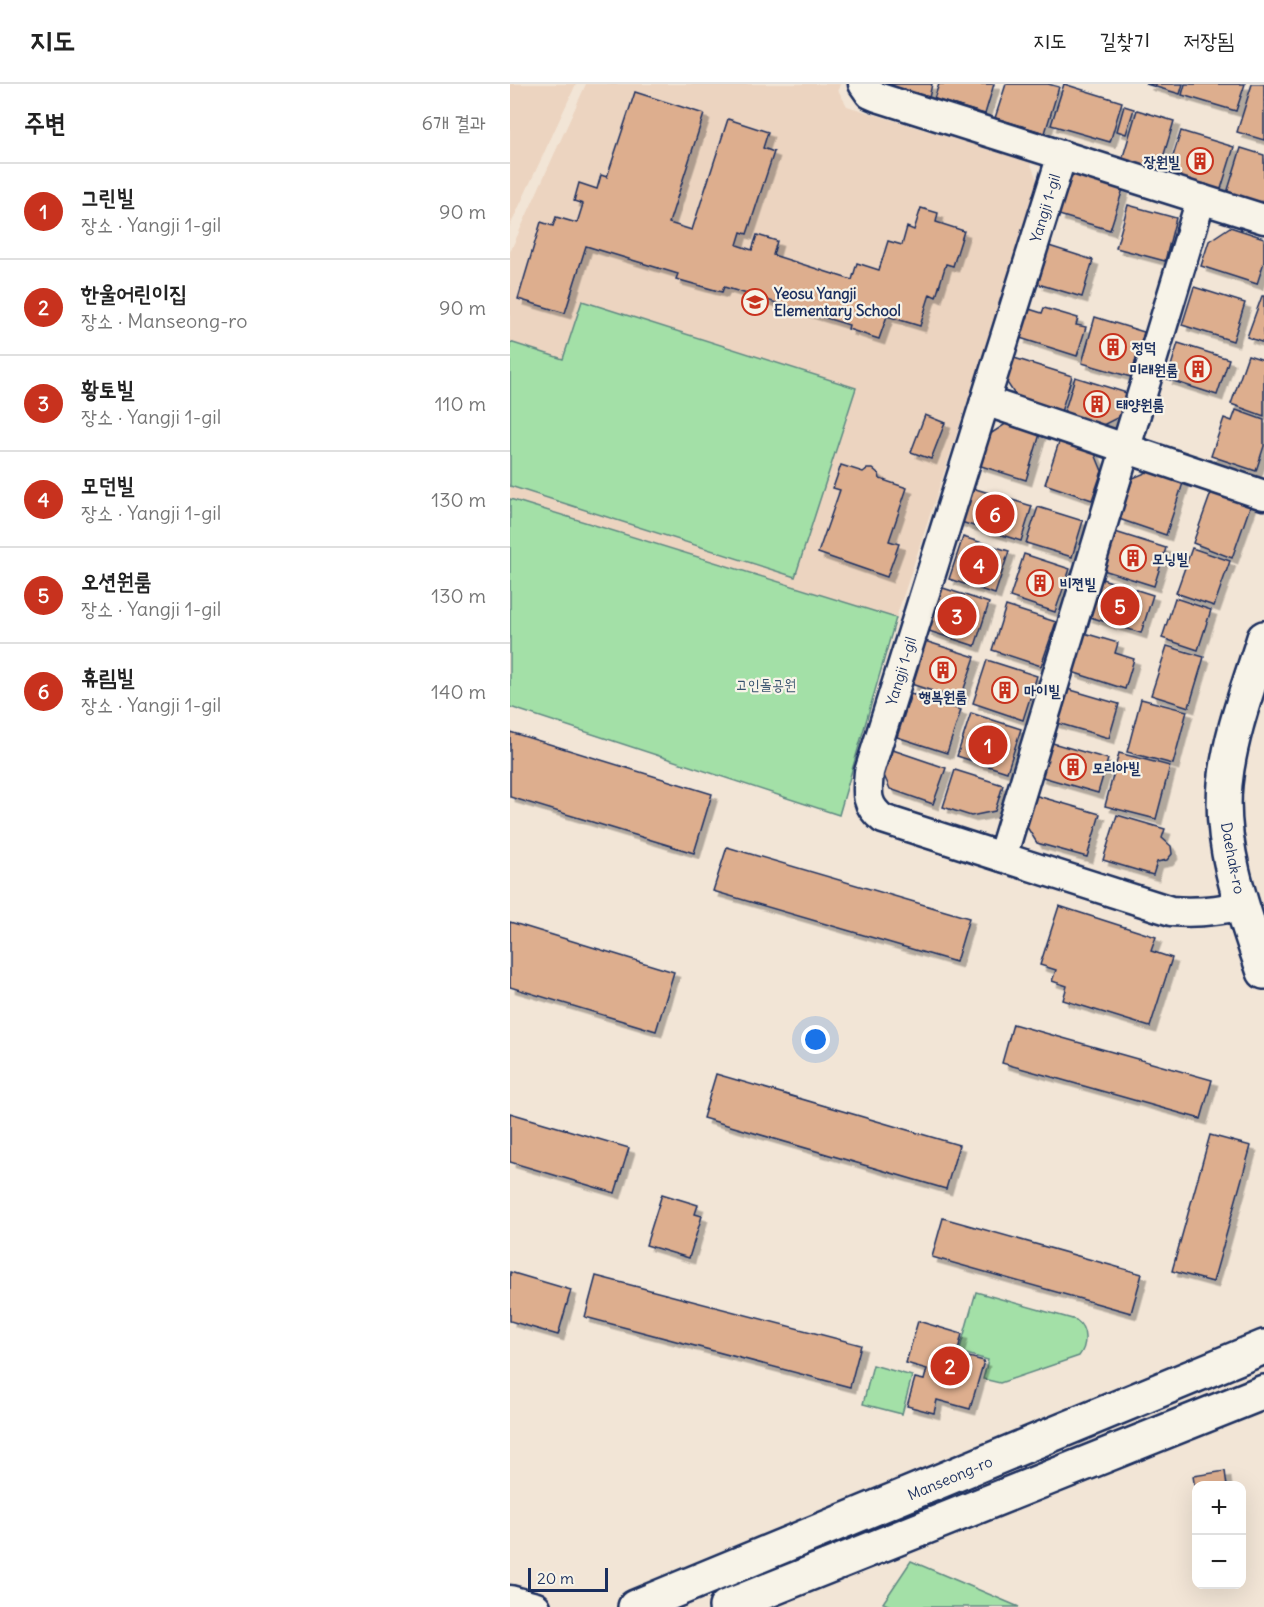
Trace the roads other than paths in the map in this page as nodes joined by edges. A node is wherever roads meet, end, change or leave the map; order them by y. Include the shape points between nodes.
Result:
1 (863, 84) edge
2 (1062, 155) junction
3 (1201, 199) junction
4 (1264, 219) edge
5 (985, 401) junction
6 (1126, 448) junction
7 (1264, 495) edge
8 (1264, 638) edge
9 (1002, 857) junction
10 (1242, 904) junction
11 (1264, 972) edge
12 (1264, 1347) edge
13 (1264, 1392) edge
14 (510, 1600) edge
15 (536, 1607) edge
16 (635, 1607) edge
17 (726, 1607) edge

1 - 2 street via 877,97
2 - 3 street, Yangji 1-gil
2 - 5 street, Yangji 1-gil
3 - 4 street, Yangji 1-gil
3 - 6 street
5 - 6 street
5 - 9 street, Yangji 1-gil via 869,772 868,788 872,810 883,819
6 - 7 street
6 - 9 street
8 - 10 street, Daehak-ro via 1231,745 1225,785 1228,846
9 - 10 street, Yangji 1-gil via 1171,911 1194,913
10 - 11 street, Daehak-ro
12 - 16 street, Manseong-ro
13 - 17 street
14 - 15 street

